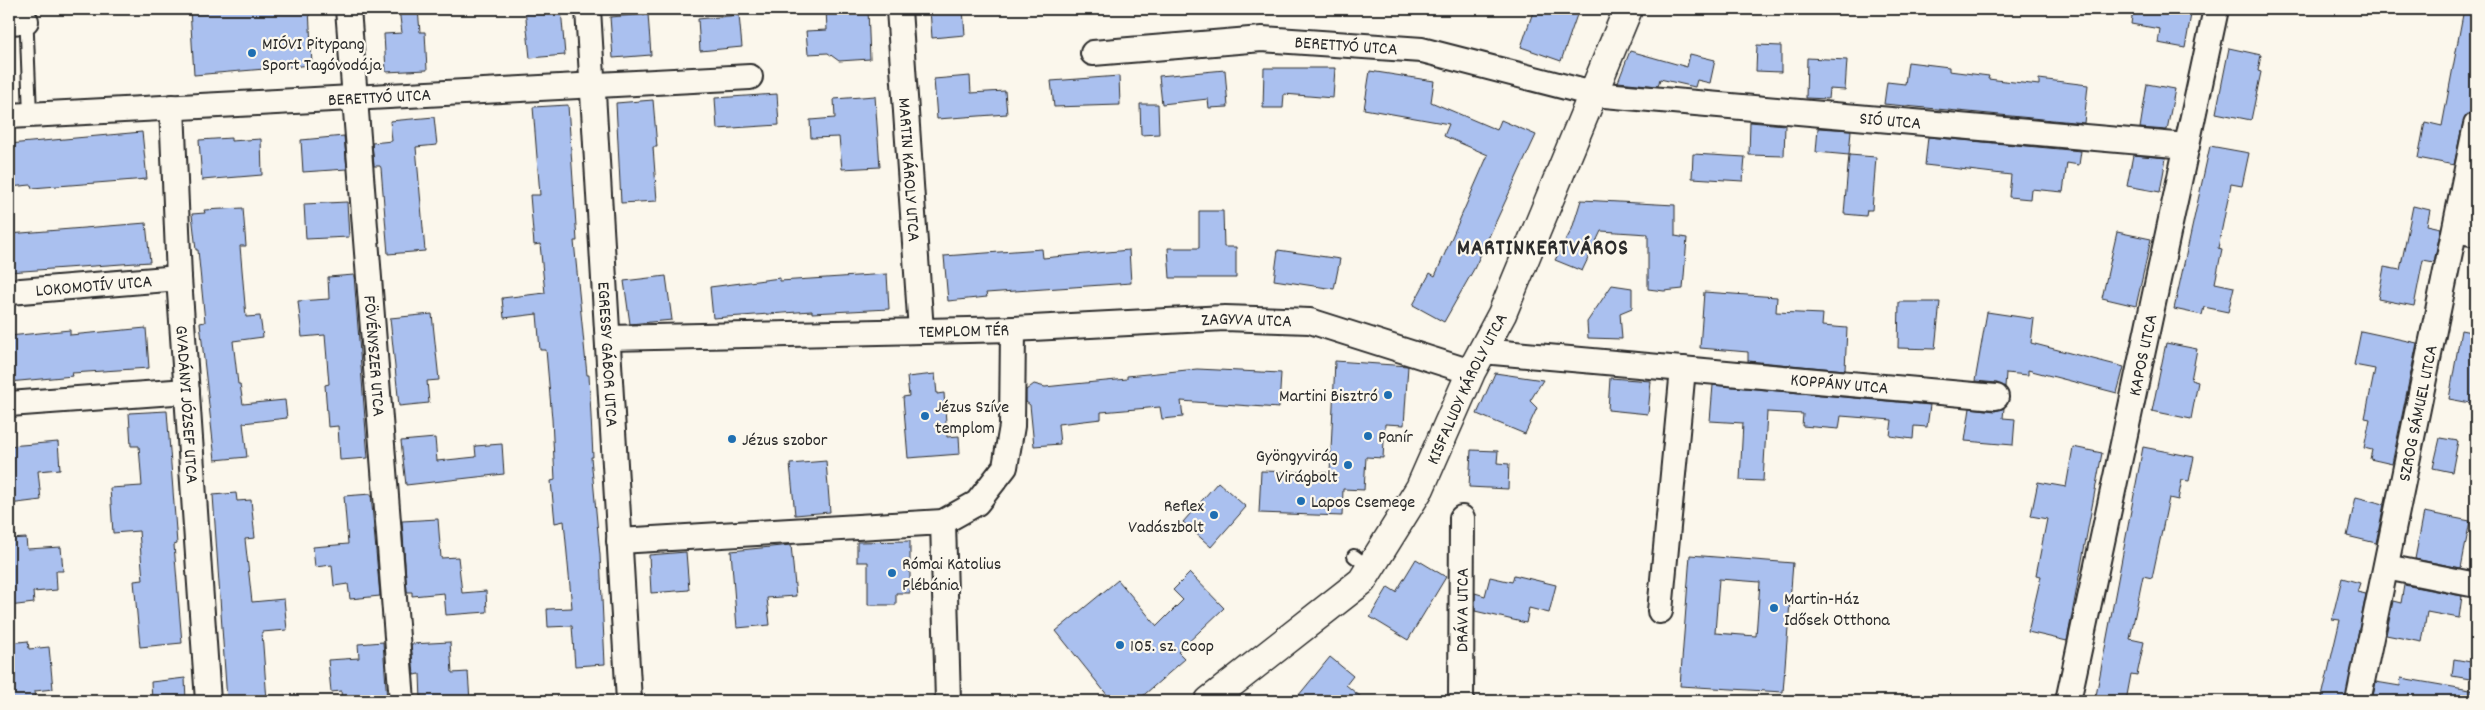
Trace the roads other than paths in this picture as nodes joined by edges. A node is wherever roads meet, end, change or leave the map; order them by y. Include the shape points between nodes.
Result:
1 (348, 9) edge
2 (588, 9) edge
3 (899, 9) edge
4 (1628, 9) edge
5 (2216, 9) edge
6 (20, 17) edge
7 (1094, 53) dead end
8 (750, 77) dead end
9 (592, 85) junction
10 (1593, 94) junction
11 (355, 98) junction
12 (172, 107) junction
13 (19, 115) edge
14 (2476, 125) edge
15 (2187, 146) junction
16 (2465, 232) edge
17 (179, 278) junction
18 (9, 292) edge
19 (1013, 329) junction
20 (921, 331) junction
21 (608, 338) junction
22 (1477, 362) junction
23 (1682, 369) junction
24 (187, 391) junction
25 (1996, 397) dead end
26 (9, 404) edge
27 (1462, 518) dead end
28 (943, 522) junction
29 (619, 541) junction
30 (2386, 567) junction
31 (2476, 585) edge
32 (1660, 611) dead end
33 (208, 701) edge
34 (402, 701) edge
35 (629, 701) edge
36 (948, 701) edge
37 (1209, 701) edge
38 (1461, 701) edge
39 (2068, 701) edge
40 (2358, 701) edge

1 - 11 street, FÖVÉNYSZER UTCA
2 - 9 street, EGRESSY GÁBOR UTCA
3 - 20 street, MARTIN KÁROLY UTCA
4 - 10 main road, KISFALUDY KÁROLY UTCA
5 - 15 street, KAPOS UTCA
6 - 13 lane
7 - 10 street, BERETTYÓ UTCA via 1262,39 1422,50
8 - 9 street, BERETTYÓ UTCA
9 - 11 street, BERETTYÓ UTCA
9 - 21 street, EGRESSY GÁBOR UTCA
10 - 15 street, SIÓ UTCA
10 - 22 main road, KISFALUDY KÁROLY UTCA via 1502,314
11 - 12 street, BERETTYÓ UTCA
11 - 34 street, FÖVÉNYSZER UTCA
12 - 13 street, BERETTYÓ UTCA
12 - 17 street, GVADÁNYI JÓZSEF UTCA
14 - 16 street, SZROG SÁMUEL UTCA
15 - 39 street, KAPOS UTCA
16 - 30 street, SZROG SÁMUEL UTCA
17 - 18 street, LOKOMOTÍV UTCA
17 - 24 street, GVADÁNYI JÓZSEF UTCA
19 - 20 street, TEMPLOM TÉR
19 - 22 street, ZAGYVA UTCA via 1225,318 1310,321
19 - 28 street, TEMPLOM TÉR via 1012,426 1006,467 977,503
20 - 21 street, TEMPLOM TÉR
21 - 29 street, EGRESSY GÁBOR UTCA
22 - 23 street, KOPPÁNY UTCA
22 - 37 main road, KISFALUDY KÁROLY UTCA via 1420,488 1362,562 1362,581
23 - 25 street, KOPPÁNY UTCA
23 - 32 street
24 - 26 street
24 - 33 street, GVADÁNYI JÓZSEF UTCA
27 - 38 street, DRÁVA UTCA
28 - 29 street, TEMPLOM TÉR
28 - 36 street
29 - 35 street, EGRESSY GÁBOR UTCA
30 - 31 street
30 - 40 street, SZROG SÁMUEL UTCA

